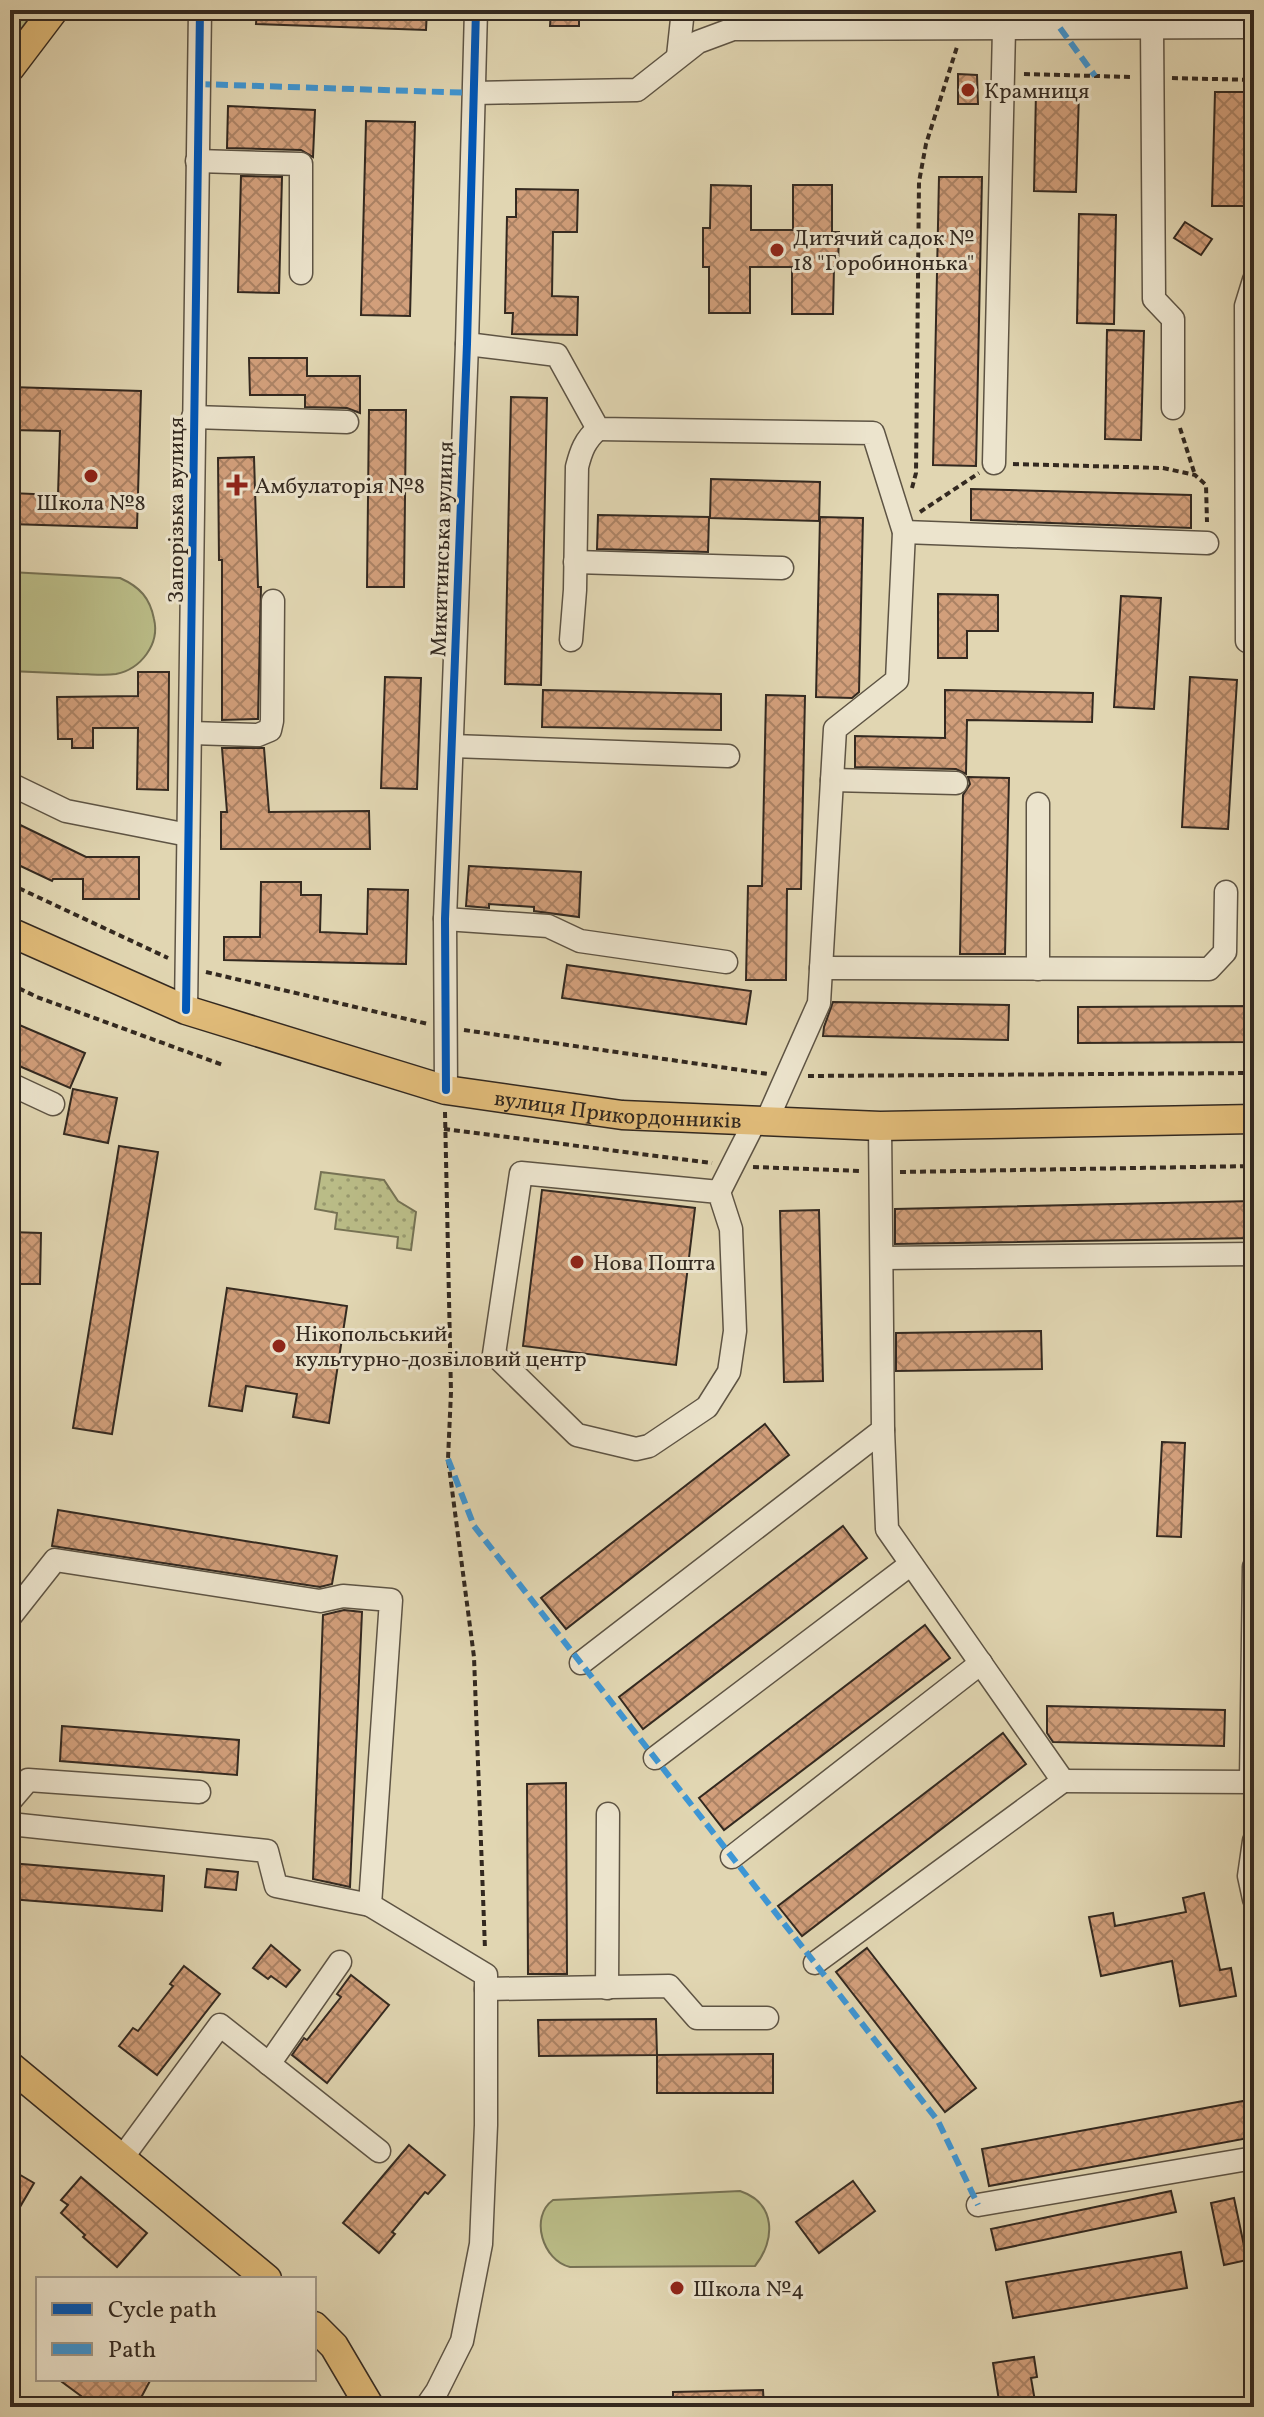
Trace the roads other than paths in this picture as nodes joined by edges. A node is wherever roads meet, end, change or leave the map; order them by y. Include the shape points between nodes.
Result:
1 (54, 10) edge
2 (200, 10) edge
3 (476, 10) edge
4 (683, 10) edge
5 (1254, 24) edge
6 (1152, 27) junction
7 (1004, 29) junction
8 (678, 56) junction
9 (10, 68) edge
10 (474, 93) junction
11 (197, 161) junction
12 (301, 273) dead end
13 (1254, 280) edge
14 (467, 344) junction
15 (1173, 408) road end
16 (193, 417) junction
17 (347, 422) dead end
18 (598, 429) junction
19 (994, 463) road end
20 (902, 528) junction
21 (1207, 543) road end
22 (575, 562) junction
23 (782, 568) dead end
24 (273, 601) dead end
25 (571, 640) dead end
26 (1247, 641) dead end
27 (191, 733) junction
28 (452, 746) junction
29 (728, 756) dead end
30 (832, 780) junction
31 (956, 783) dead end
32 (10, 784) edge
33 (1038, 804) dead end
34 (188, 835) junction
35 (1226, 892) dead end
36 (445, 919) junction
37 (10, 932) edge
38 (726, 962) dead end
39 (821, 968) junction
40 (1038, 969) junction
41 (186, 1010) junction
42 (10, 1084) edge
43 (446, 1090) junction
44 (53, 1104) dead end
45 (1254, 1119) edge
46 (761, 1121) junction
47 (880, 1126) junction
48 (719, 1192) junction
49 (1254, 1254) edge
50 (882, 1258) junction
51 (883, 1430) junction
52 (911, 1564) junction
53 (1254, 1567) edge
54 (10, 1617) edge
55 (1254, 1624) edge
56 (581, 1663) dead end
57 (981, 1663) junction
58 (655, 1758) dead end
59 (1063, 1781) junction
60 (199, 1792) dead end
61 (10, 1801) edge
62 (608, 1814) dead end
63 (10, 1824) edge
64 (1254, 1841) edge
65 (732, 1857) dead end
66 (1254, 1899) edge
67 (370, 1905) junction
68 (340, 1962) dead end
69 (815, 1963) dead end
70 (486, 1982) junction
71 (607, 1988) junction
72 (767, 2018) dead end
73 (269, 2064) junction
74 (10, 2066) edge
75 (379, 2151) dead end
76 (122, 2158) junction
77 (1254, 2158) edge
78 (978, 2205) dead end
79 (265, 2277) edge
80 (316, 2328) edge
81 (370, 2407) edge
82 (426, 2407) edge

1 - 9 main road
2 - 11 street, Запорізька вулиця
3 - 10 street, Микитинська вулиця
4 - 8 street
5 - 6 street
6 - 7 street
6 - 15 street via 1154,299 1173,319
7 - 8 street via 733,29
7 - 19 street
8 - 10 street via 637,90
10 - 14 street, Микитинська вулиця
11 - 12 street via 301,164
11 - 16 street, Запорізька вулиця
13 - 26 street via 1246,306
14 - 18 street via 557,355
14 - 28 street, Микитинська вулиця
16 - 17 street
16 - 27 street, Запорізька вулиця
18 - 20 street via 873,433
18 - 22 street via 588,437 577,467
20 - 21 street
20 - 30 street via 897,680 835,729
22 - 23 street
22 - 25 street
24 - 27 street via 270,730 258,735
27 - 34 street, Запорізька вулиця
28 - 29 street
28 - 36 street, Микитинська вулиця
30 - 31 street
30 - 39 street
32 - 34 street via 66,811
33 - 40 street
34 - 41 street, Запорізька вулиця
35 - 40 street via 1225,952 1209,969
36 - 38 street via 548,926 580,941
36 - 43 street, Микитинська вулиця
37 - 41 main road, вулиця Прикордонників
39 - 40 street
39 - 46 street via 819,1003
41 - 43 main road, вулиця Прикордонників
42 - 44 street
43 - 46 main road, вулиця Прикордонників via 622,1115
45 - 47 main road, вулиця Прикордонників
46 - 47 main road, вулиця Прикордонників
46 - 48 street
47 - 50 street
48 - 48 street via 521,1173 494,1354 577,1435 636,1449 649,1446 707,1407 729,1372 735,1331 731,1229
49 - 50 street
50 - 51 street
51 - 52 street via 887,1529
51 - 56 street
52 - 57 street
52 - 58 street
53 - 55 street
54 - 67 street via 55,1560 320,1601 343,1596 391,1600
55 - 59 street via 1251,1782
57 - 59 street
57 - 65 street
59 - 69 street
60 - 61 street via 28,1780
62 - 71 street
63 - 67 street via 267,1851 276,1886
64 - 66 street via 1249,1876
67 - 70 street
68 - 73 street
70 - 71 street
70 - 82 street via 481,2244 462,2341
71 - 72 street via 669,1986 697,2018
73 - 75 street
73 - 76 street via 220,2025
74 - 76 main road
76 - 79 main road
77 - 78 street
80 - 81 main road via 334,2346

